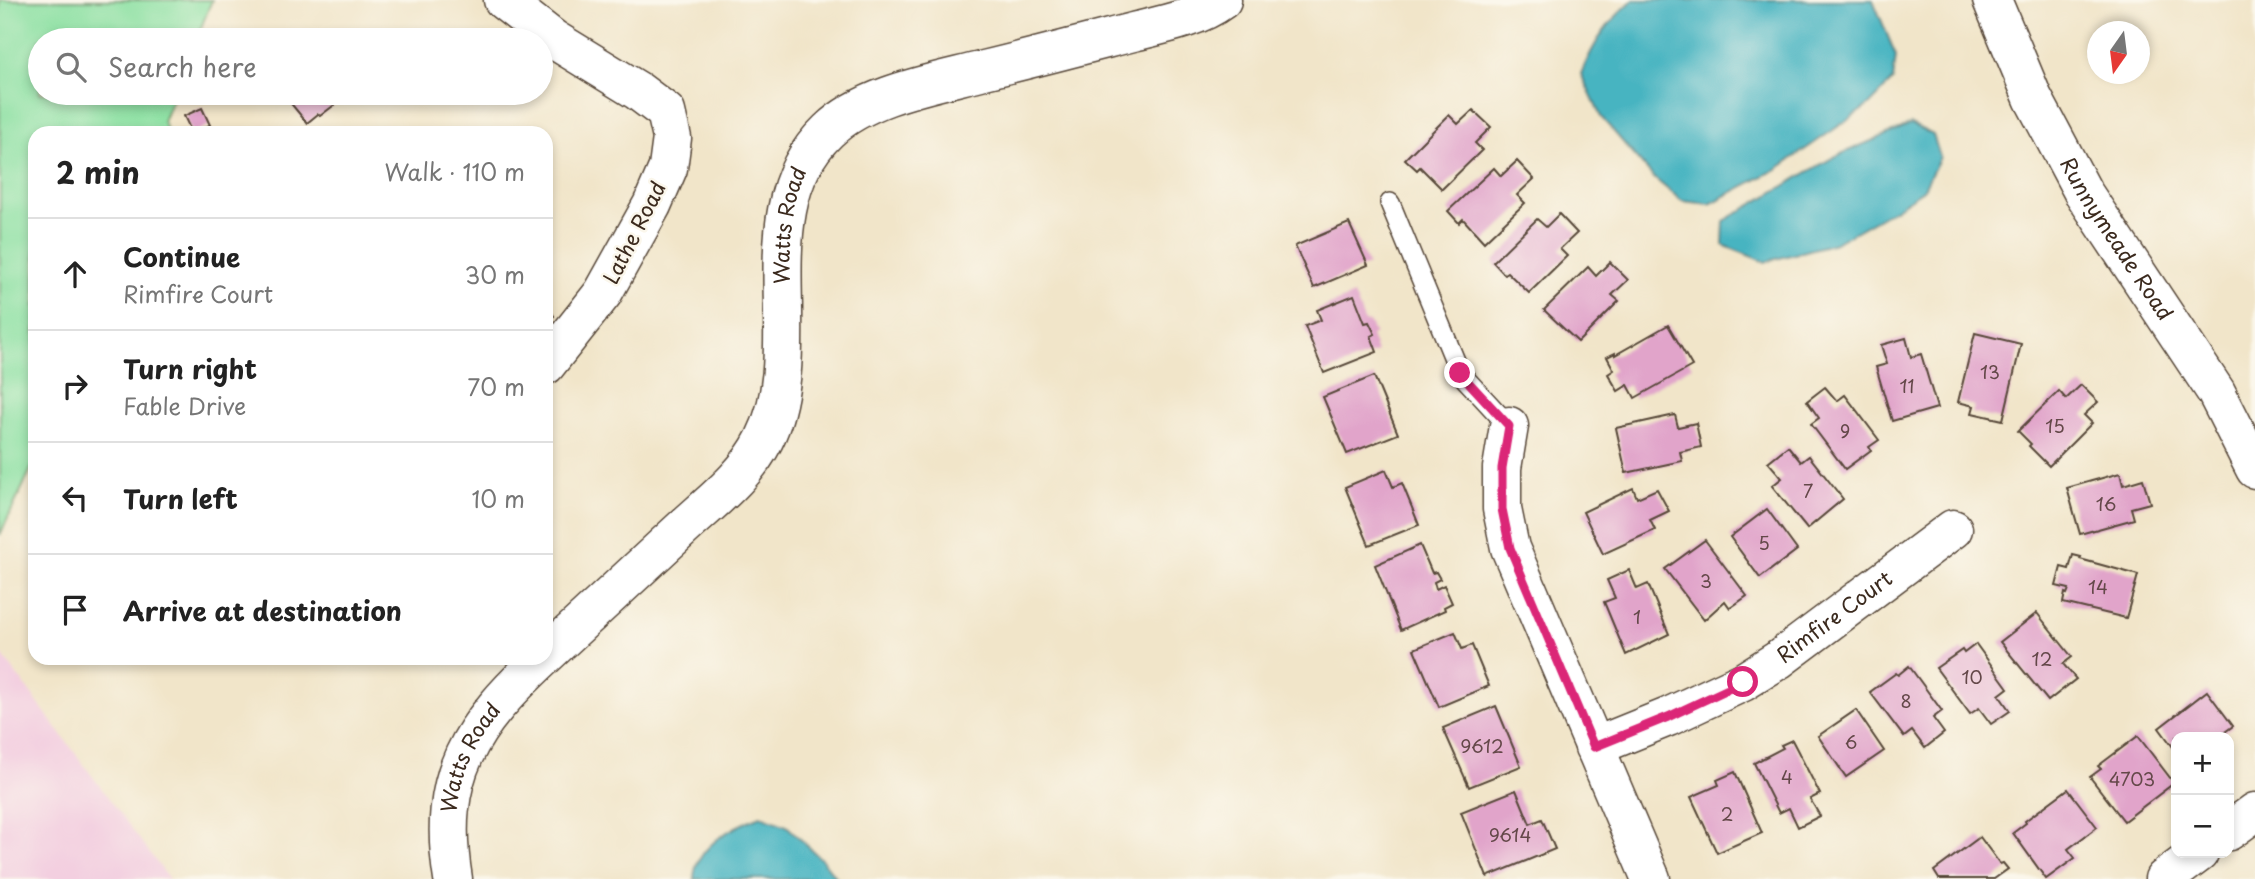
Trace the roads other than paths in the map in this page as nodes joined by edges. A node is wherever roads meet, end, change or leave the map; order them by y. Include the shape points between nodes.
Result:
1 (503, 0) edge
2 (1222, 0) edge
3 (1992, 0) edge
4 (539, 28) edge
5 (553, 39) edge
6 (1390, 203) dead end
7 (553, 356) edge
8 (1509, 426) joint
9 (2255, 469) edge
10 (1953, 529) dead end
11 (553, 650) edge
12 (536, 665) edge
13 (1594, 747) junction
14 (2255, 812) edge
15 (2234, 827) edge
16 (2192, 858) edge
17 (453, 879) edge
18 (1651, 879) edge
19 (2164, 879) edge

1 - 4 street, Lathe Road
2 - 11 street, Watts Road via 1175,21 902,91 852,112 827,131 804,162 790,192 784,232 781,377 764,441 735,480
3 - 9 street, Runnymeade Road via 2033,98 2083,192 2217,392
5 - 7 street, Lathe Road via 666,112 672,138 668,167 628,249 603,293
6 - 8 lane via 1460,373
8 - 13 street via 1502,509 1510,548
10 - 13 street, Rimfire Court via 1743,682
12 - 17 street, Watts Road via 485,720 465,751 452,788 448,824
13 - 18 street
14 - 15 street
16 - 19 street

